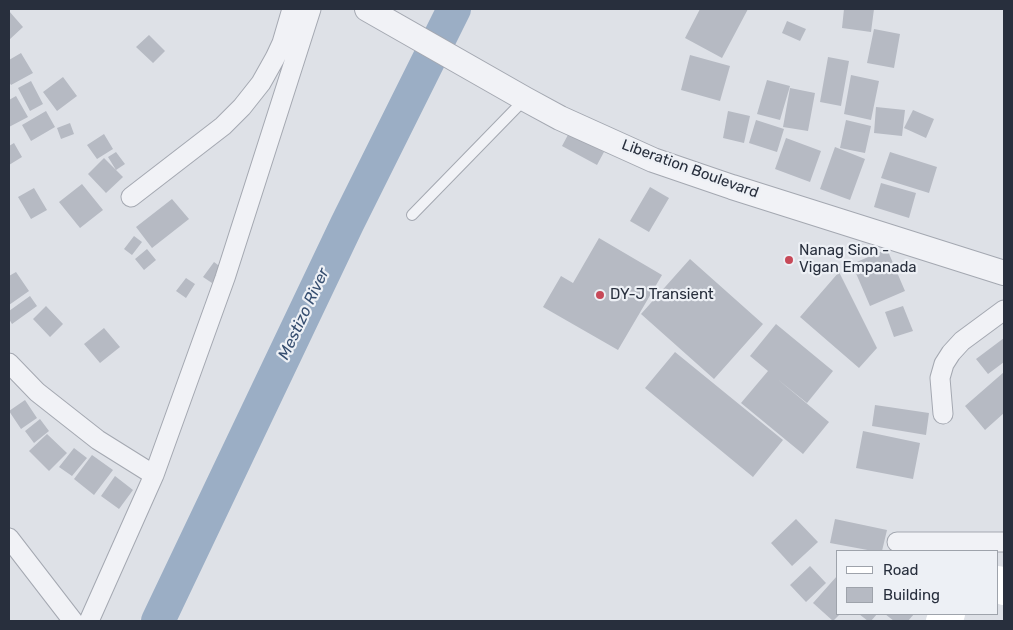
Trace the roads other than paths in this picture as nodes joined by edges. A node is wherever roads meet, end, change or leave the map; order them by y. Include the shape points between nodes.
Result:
1 (292, 9) edge
2 (311, 9) edge
3 (367, 9) edge
4 (526, 100) junction
5 (131, 197) dead end
6 (412, 215) dead end
7 (1004, 273) edge
8 (1004, 310) edge
9 (9, 363) edge
10 (943, 414) dead end
11 (154, 475) junction
12 (9, 538) edge
13 (897, 542) dead end
14 (1004, 542) edge
15 (73, 621) edge
16 (89, 621) edge

1 - 5 street via 275,58 242,107 223,126
2 - 11 street via 225,278
3 - 4 street, Liberation Boulevard
4 - 6 lane
4 - 7 street, Liberation Boulevard via 653,160
8 - 10 street via 962,341 944,364 940,378
9 - 11 street via 37,392 98,440
11 - 16 street
12 - 15 street
13 - 14 street

